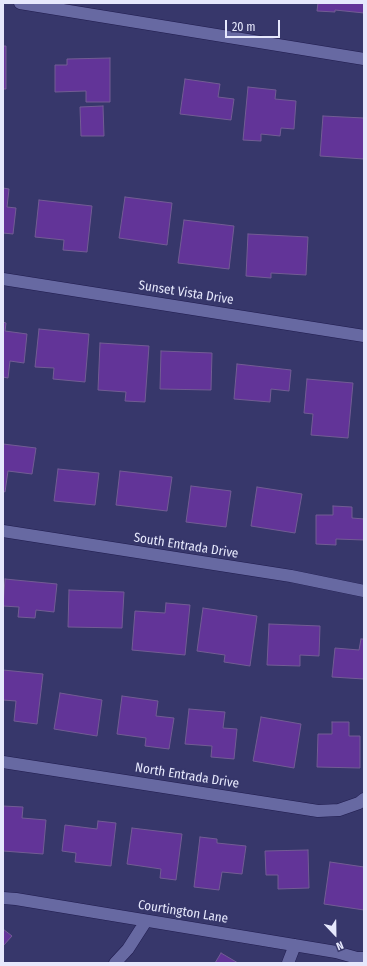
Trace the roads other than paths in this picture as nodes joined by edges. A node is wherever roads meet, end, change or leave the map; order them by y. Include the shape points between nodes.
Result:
1 (20, 3) edge
2 (364, 59) edge
3 (3, 279) edge
4 (364, 336) edge
5 (3, 531) edge
6 (364, 591) edge
7 (3, 762) edge
8 (364, 799) edge
9 (3, 898) edge
10 (146, 921) junction
11 (295, 945) junction
12 (362, 960) edge
13 (115, 963) edge
14 (288, 963) edge

1 - 2 street
3 - 4 street, Sunset Vista Drive
5 - 6 street, South Entrada Drive via 291,576
7 - 8 street, North Entrada Drive via 318,811 339,810
9 - 10 street, Courtington Lane
10 - 11 street, Courtington Lane
10 - 13 street via 128,949
11 - 12 street, Courtington Lane via 336,952
11 - 14 street

